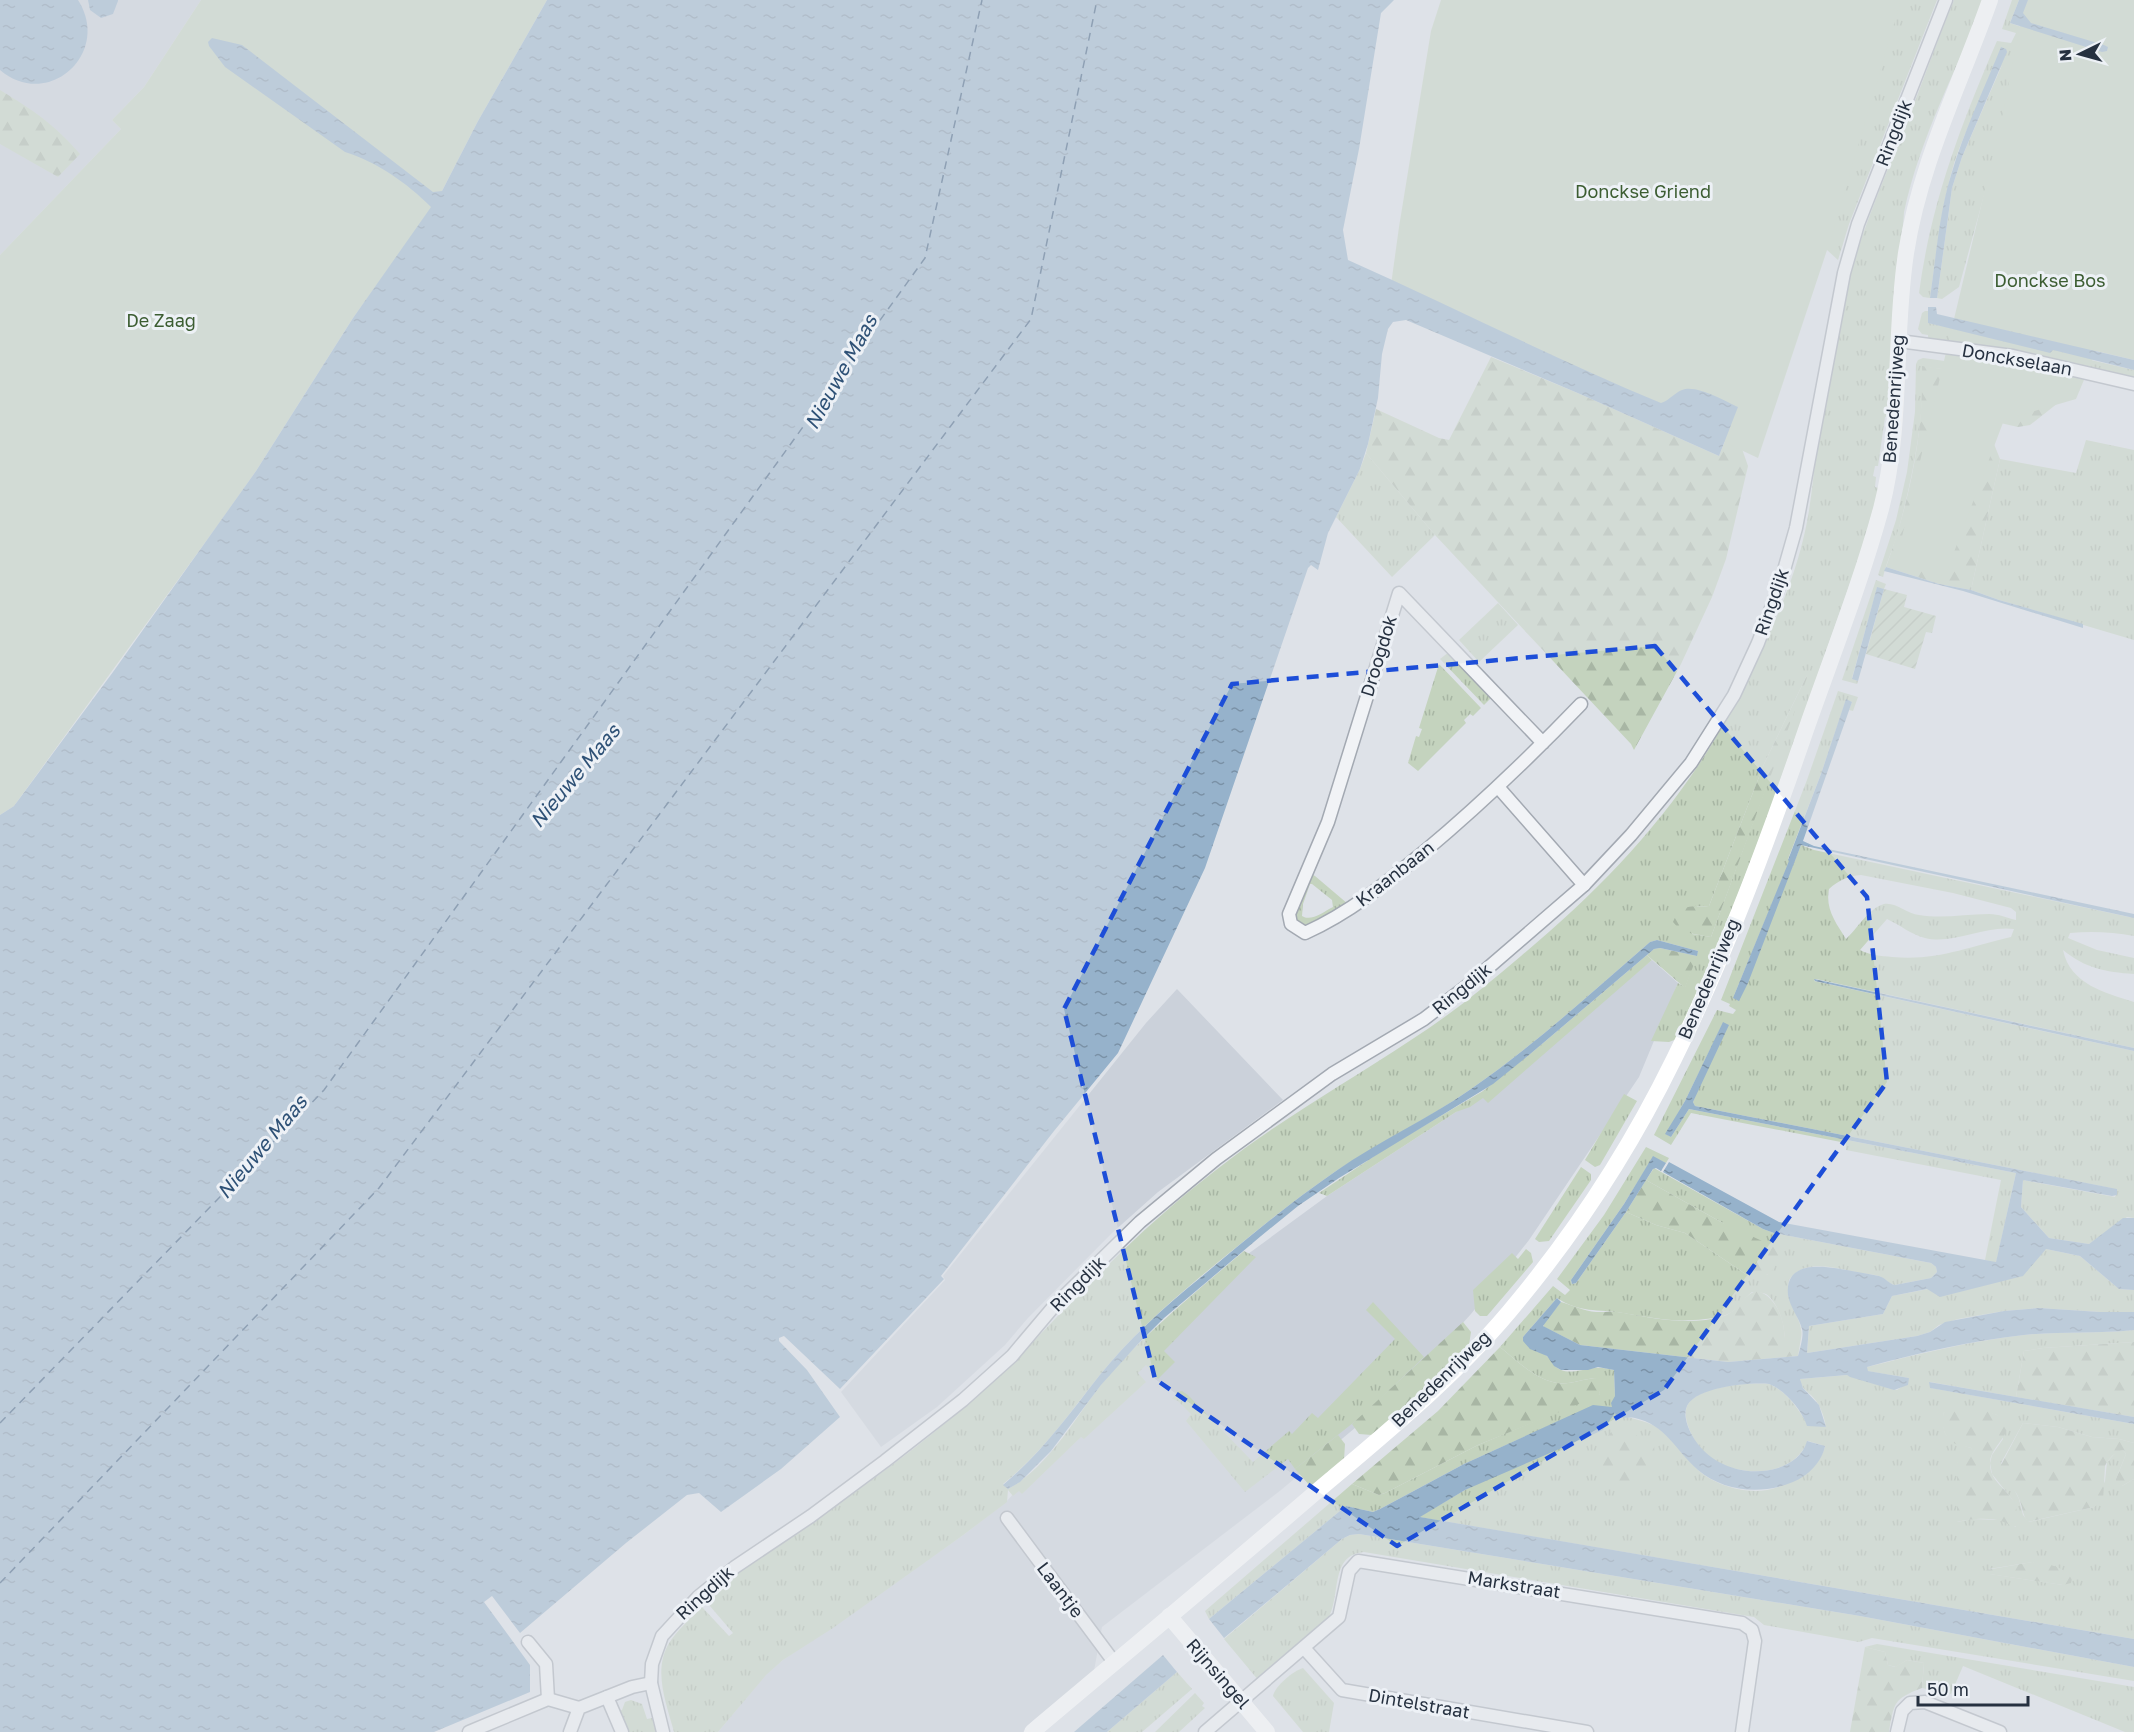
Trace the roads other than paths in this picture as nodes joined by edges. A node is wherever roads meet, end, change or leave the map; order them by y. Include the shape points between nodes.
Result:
1 (1946, 0) edge
2 (1990, 0) edge
3 (1899, 341) junction
4 (2134, 384) edge
5 (1581, 704) dead end
6 (1543, 743) junction
7 (1498, 787) junction
8 (1584, 885) junction
9 (1289, 914) joint
10 (1006, 1518) dead end
11 (1169, 1616) junction
12 (528, 1642) dead end
13 (1304, 1648) junction
14 (1114, 1662) junction
15 (651, 1683) junction
16 (607, 1697) junction
17 (548, 1699) junction
18 (1241, 1700) junction
19 (579, 1708) junction
20 (469, 1732) edge
21 (570, 1732) edge
22 (622, 1732) edge
23 (663, 1732) edge
24 (1032, 1732) edge
25 (1205, 1732) edge
26 (1267, 1732) edge
27 (1587, 1732) edge
28 (1742, 1732) edge
29 (1898, 1732) edge
30 (2000, 1732) edge

1 - 8 street, Ringdijk via 1858,224 1844,273 1796,528 1758,643 1734,695 1699,752
2 - 3 street, Benedenrijweg via 1924,170 1905,259
3 - 4 street, Donckselaan via 2013,356
3 - 11 street, Benedenrijweg via 1897,403 1888,477 1846,618 1723,951 1674,1060 1629,1142 1607,1179 1516,1304 1451,1373 1381,1438
5 - 6 street, Kraanbaan
6 - 7 street, Kraanbaan
6 - 9 street, Droogdok via 1399,593 1328,822
7 - 8 street
7 - 9 street, Kraanbaan via 1382,887 1335,920 1305,933 1291,924
8 - 15 street, Ringdijk via 1424,1019 1332,1074 1216,1159 1140,1222 1055,1305 1012,1356 963,1400 698,1596 662,1636 652,1664
10 - 14 street, Laantje
11 - 14 street, Benedenrijweg
11 - 18 street, Rijnsingel
12 - 17 street via 546,1664
13 - 18 street, Markstraat
13 - 27 street, Dintelstraat via 1342,1690
13 - 28 street, Markstraat via 1339,1617 1349,1571 1358,1561 1742,1623 1752,1630 1755,1641
14 - 24 street, Benedenrijweg
15 - 16 street
15 - 23 street, Ringdijk
16 - 19 street
16 - 22 street
17 - 19 street
17 - 20 street
18 - 25 street, Markstraat
18 - 26 street, Rijnsingel
19 - 21 street
29 - 30 street via 1902,1711 1910,1703 1925,1702

